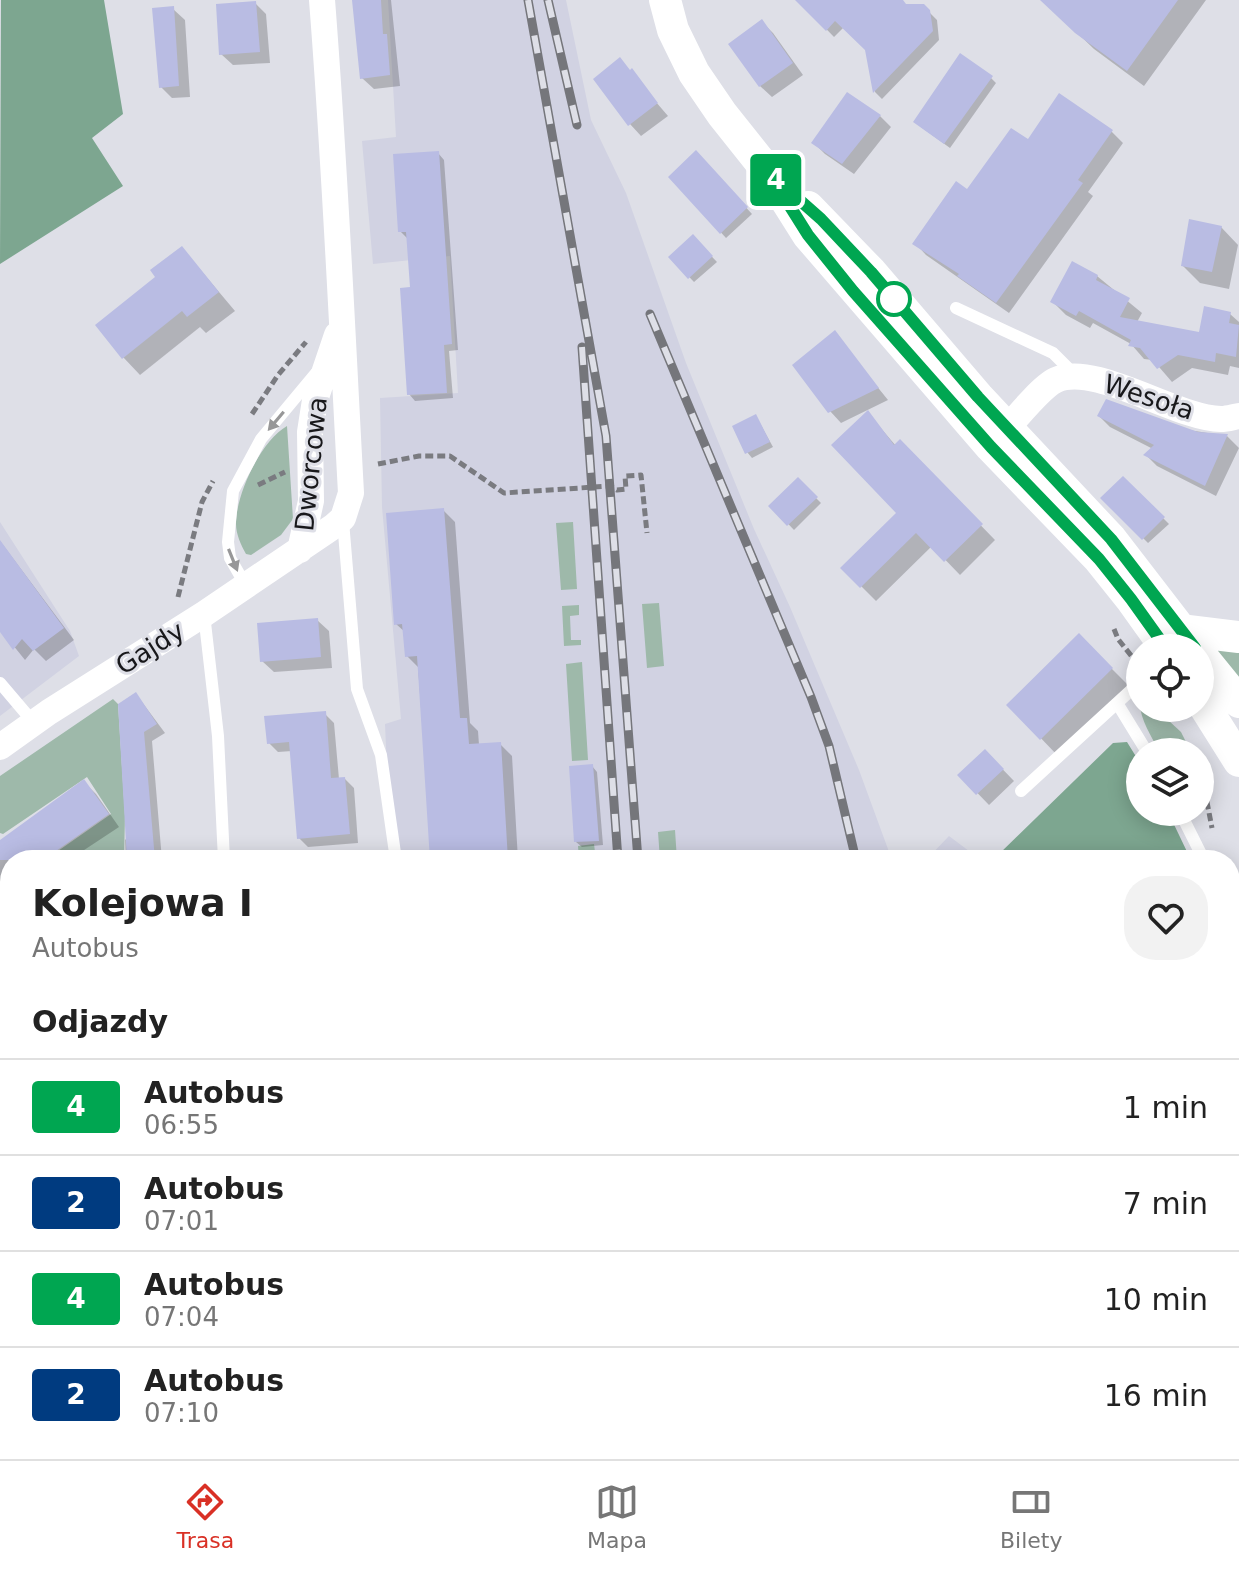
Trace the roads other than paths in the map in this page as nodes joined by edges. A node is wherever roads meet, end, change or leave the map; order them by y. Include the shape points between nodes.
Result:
1 (322, 0) edge
2 (665, 0) edge
3 (956, 308) dead end
4 (340, 326) junction
5 (326, 361) junction
6 (1076, 377) junction
7 (1239, 416) edge
8 (999, 438) junction
9 (343, 518) junction
10 (300, 550) junction
11 (246, 586) junction
12 (204, 614) junction
13 (1172, 634) edge
14 (1239, 637) edge
15 (1214, 641) edge
16 (1214, 676) edge
17 (0, 683) edge
18 (1126, 695) edge
19 (1239, 702) edge
20 (1117, 703) junction
21 (1214, 721) edge
22 (34, 723) junction
23 (1138, 738) edge
24 (0, 747) edge
25 (1239, 761) edge
26 (1021, 791) dead end
27 (1187, 826) edge
28 (224, 850) edge
29 (395, 850) edge
30 (1199, 850) edge

1 - 4 street, Dworcowa
2 - 8 street via 694,73 808,235 862,281
3 - 6 lane via 1053,353
4 - 5 street, Dworcowa
4 - 9 street, Dworcowa via 351,493
5 - 10 street, Dworcowa via 310,432 311,501
5 -> 11 lane via 261,439 233,491 230,558
6 - 7 street, Wesoła via 1219,419
6 - 8 street, Wesoła via 1056,380
8 - 13 street via 1131,599
9 - 10 street, Dworcowa
9 - 29 lane via 357,689 381,755
10 - 11 street, Gajdy
11 - 12 street, Gajdy
12 - 22 street, Gajdy
12 - 28 lane
14 - 15 street
16 - 19 street
17 - 22 lane
18 - 20 lane
20 - 23 lane
20 - 26 lane
21 - 25 street
22 - 24 street, Gajdy
27 - 30 lane

